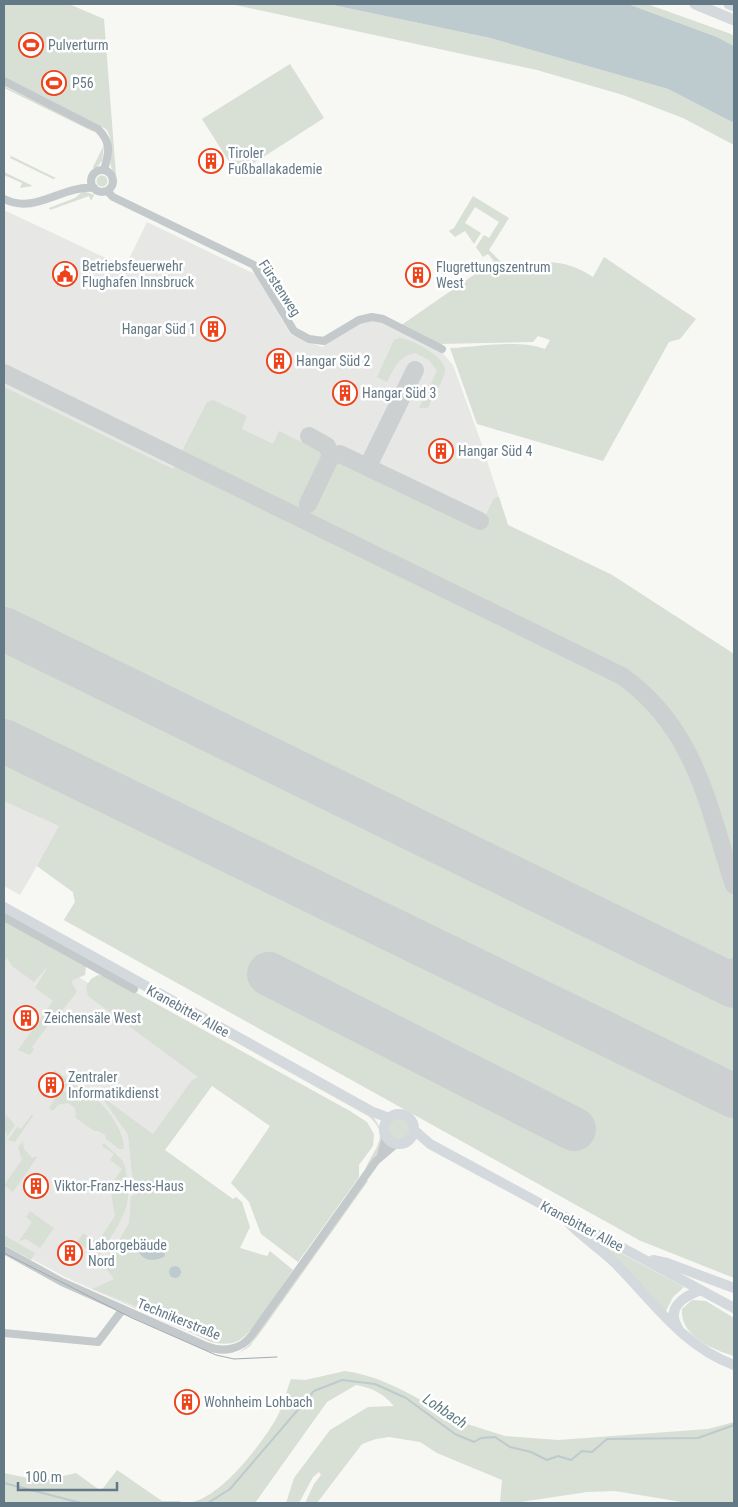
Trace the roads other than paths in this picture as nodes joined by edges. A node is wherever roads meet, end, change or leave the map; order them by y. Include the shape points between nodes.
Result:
1 (695, 4) edge
2 (729, 4) edge
3 (734, 6) edge
4 (734, 20) edge
5 (4, 81) edge
6 (104, 170) junction
7 (112, 183) junction
8 (94, 188) junction
9 (107, 190) junction
10 (4, 199) edge
11 (124, 201) junction
12 (442, 349) dead end
13 (4, 908) edge
14 (4, 916) edge
15 (134, 989) dead end
16 (386, 1122) junction
17 (414, 1130) junction
18 (386, 1137) junction
19 (408, 1141) junction
20 (396, 1144) junction
21 (430, 1144) junction
22 (381, 1155) junction
23 (560, 1214) junction
24 (4, 1250) edge
25 (642, 1258) junction
26 (734, 1288) edge
27 (701, 1290) junction
28 (734, 1308) edge
29 (123, 1309) junction
30 (680, 1331) junction
31 (4, 1333) edge
32 (734, 1365) edge

1 - 4 highway
2 - 3 highway
5 - 6 street via 98,129 109,144
6 - 7 street via 110,173
6 - 8 street via 92,176
7 - 9 street
7 - 11 street
8 - 9 street via 100,192
8 - 10 street via 80,187 36,204 24,205
9 - 11 street, Fürstenweg via 113,197
11 - 12 street, Fürstenweg via 254,265 292,328 303,337 324,341 359,320 372,317 383,319
13 - 16 main road, Kranebitter Allee
14 - 15 street, Kranebitter Allee
16 - 17 main road via 397,1114 404,1115
16 - 18 main road
17 - 19 main road
17 - 21 main road, Kranebitter Allee
18 - 20 main road
18 - 22 street, Technikerstraße
19 - 20 main road
19 - 21 main road, Kranebitter Allee
20 - 22 street, Technikerstraße
21 - 23 main road, Kranebitter Allee
22 - 29 street, Technikerstraße via 252,1335 241,1345 214,1349
23 - 25 main road, Kranebitter Allee
23 - 30 main road via 616,1264
24 - 29 street, Technikerstraße via 62,1282
25 - 26 main road via 667,1263
25 - 27 main road, Kranebitter Allee
27 - 28 main road, Kranebitter Allee
27 - 30 main road via 685,1296 676,1306 674,1319
29 - 31 street via 98,1342
30 - 32 main road via 708,1353

